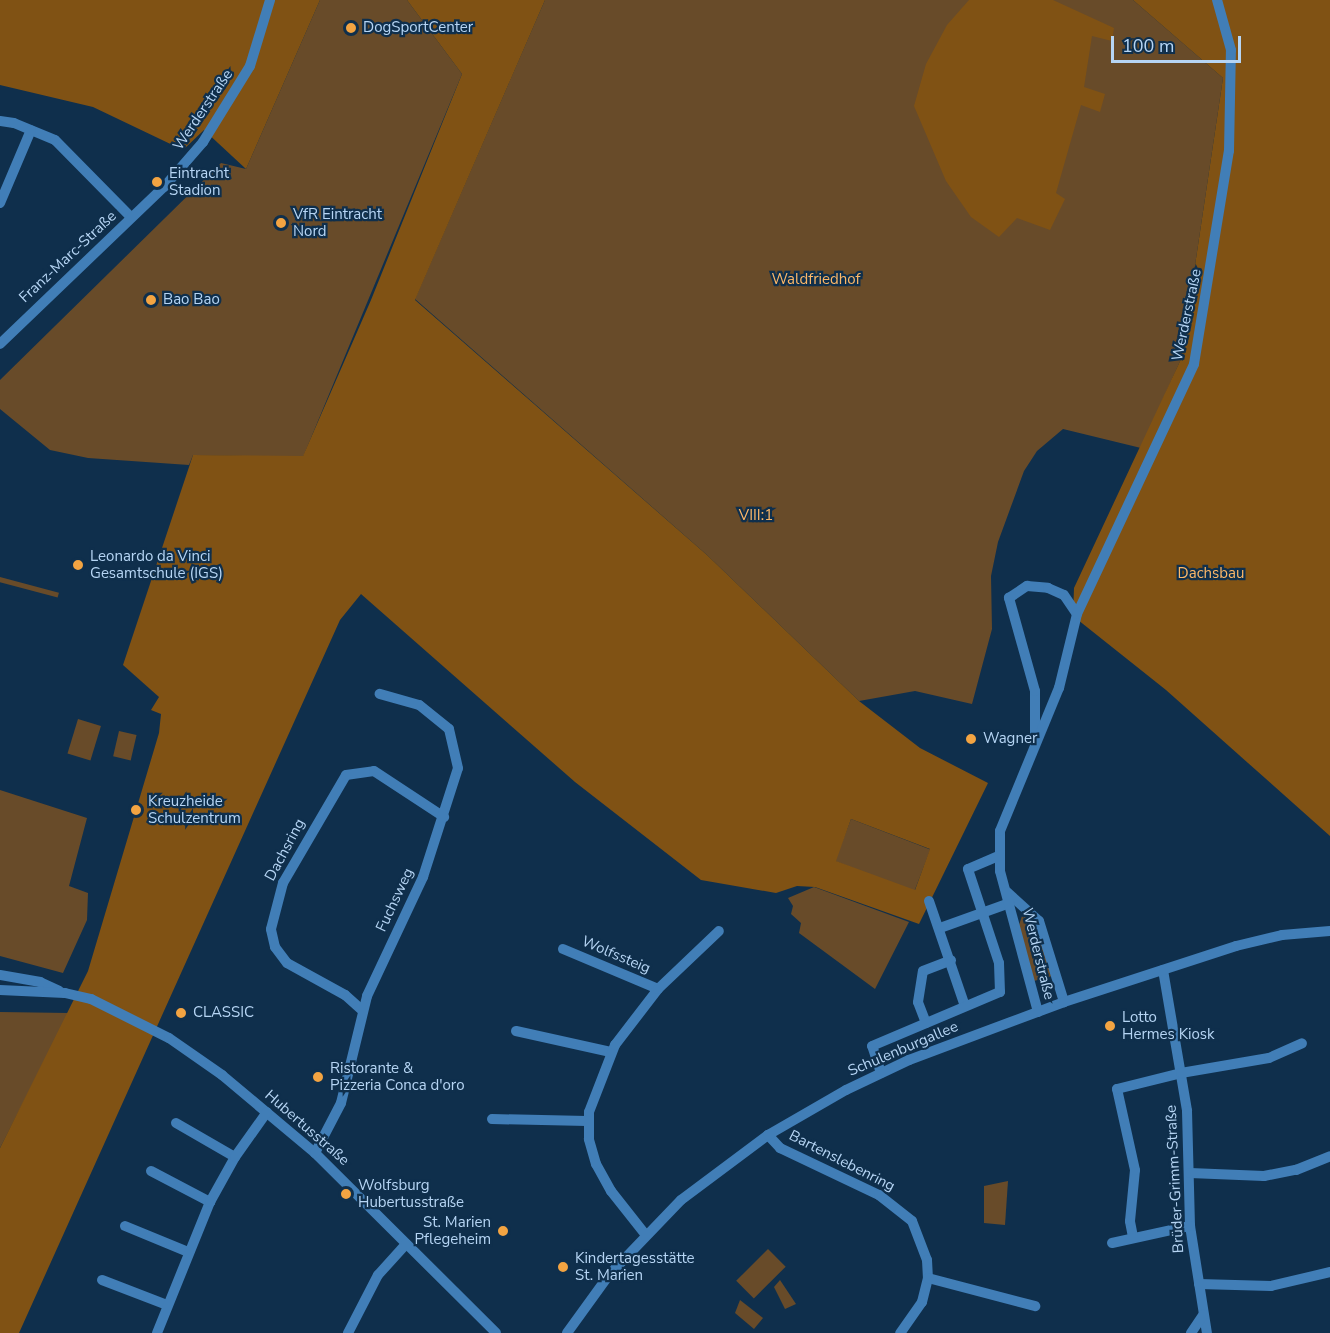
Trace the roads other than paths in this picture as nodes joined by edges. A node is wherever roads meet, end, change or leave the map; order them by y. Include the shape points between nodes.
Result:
1 (270, 0) edge
2 (1217, 0) edge
3 (0, 121) edge
4 (31, 129) junction
5 (0, 204) edge
6 (131, 218) junction
7 (0, 344) edge
8 (1077, 614) junction
9 (380, 694) dead end
10 (1034, 747) junction
11 (444, 817) junction
12 (999, 856) junction
13 (1005, 890) junction
14 (929, 901) dead end
15 (1010, 903) junction
16 (983, 912) junction
17 (940, 928) junction
18 (718, 931) dead end
19 (1330, 931) edge
20 (563, 949) dead end
21 (951, 960) junction
22 (1163, 970) junction
23 (0, 975) edge
24 (658, 989) junction
25 (0, 990) edge
26 (65, 993) junction
27 (1064, 1002) junction
28 (964, 1006) junction
29 (363, 1011) junction
30 (1038, 1012) junction
31 (926, 1023) junction
32 (516, 1031) dead end
33 (1302, 1042) dead end
34 (611, 1052) junction
35 (881, 1073) junction
36 (1181, 1073) junction
37 (267, 1112) junction
38 (492, 1119) dead end
39 (587, 1121) junction
40 (176, 1124) dead end
41 (768, 1135) junction
42 (315, 1153) junction
43 (1330, 1156) edge
44 (235, 1157) junction
45 (151, 1171) dead end
46 (1190, 1173) junction
47 (210, 1202) junction
48 (125, 1226) dead end
49 (1190, 1226) junction
50 (645, 1234) junction
51 (1134, 1237) junction
52 (1112, 1243) dead end
53 (406, 1244) junction
54 (188, 1252) junction
55 (1330, 1272) edge
56 (928, 1278) junction
57 (102, 1280) dead end
58 (1199, 1284) junction
59 (167, 1305) junction
60 (1035, 1306) dead end
61 (1203, 1315) junction
62 (157, 1333) edge
63 (348, 1333) edge
64 (496, 1333) edge
65 (567, 1333) edge
66 (900, 1333) edge
67 (1191, 1333) edge
68 (1207, 1333) edge

1 - 6 street, Werderstraße via 250,66 203,142 177,174
2 - 8 street, Werderstraße via 1231,50 1229,151 1194,364
3 - 4 street
4 - 5 street
4 - 6 street via 63,148
6 - 7 street, Franz-Marc-Straße
8 - 10 street, Werderstraße via 1059,688
8 - 10 street, Werderstraße via 1064,595 1048,588 1027,586 1009,598 1035,691
9 - 11 street, Fuchsweg via 419,705 449,729 459,768
10 - 12 street, Werderstraße via 1000,831
11 - 29 street, Fuchsweg via 423,877
11 - 29 street, Dachsring via 374,771 346,775 283,883 271,929 275,947 287,963 345,995
12 - 13 street, Werderstraße
12 - 16 street via 968,869
13 - 15 street, Werderstraße
13 - 27 street, Werderstraße via 1039,921
14 - 17 street
15 - 16 street, Werderstraße
15 - 30 street, Werderstraße
16 - 17 street, Werderstraße
16 - 28 street via 999,963 1000,992
17 - 21 street
18 - 24 street, Wolfssteig
19 - 22 street, Schulenburgallee via 1282,935
20 - 24 street, Wolfssteig
21 - 28 street
21 - 31 street via 924,971 918,1002
22 - 27 street, Schulenburgallee
22 - 36 street, Brüder-Grimm-Straße
23 - 26 street, Hubertusstraße via 40,982
24 - 34 street, Wolfssteig
25 - 26 street, Hubertusstraße
26 - 37 street, Hubertusstraße via 92,999 169,1038
27 - 30 street, Schulenburgallee
28 - 31 street
29 - 42 street, Fuchsweg via 341,1103
30 - 35 street, Schulenburgallee
31 - 35 street via 872,1046
32 - 34 street
33 - 36 street via 1269,1058
34 - 39 street, Wolfssteig
35 - 41 street, Schulenburgallee
36 - 46 street, Brüder-Grimm-Straße
36 - 51 street via 1117,1089 1135,1170 1130,1221
37 - 42 street, Hubertusstraße
37 - 44 street
38 - 39 street
39 - 50 street via 603,1178
40 - 44 street
41 - 50 street, Schulenburgallee via 717,1170
41 - 56 street, Bartenslebenring via 780,1148 903,1210 921,1241
42 - 53 street, Hubertusstraße
43 - 46 street via 1296,1170 1264,1176
44 - 47 street
45 - 47 street
46 - 49 street, Brüder-Grimm-Straße
47 - 54 street
48 - 54 street
49 - 51 street
49 - 58 street, Brüder-Grimm-Straße
50 - 65 street, Schulenburgallee
51 - 52 street
53 - 63 street via 378,1275
53 - 64 street, Hubertusstraße
54 - 59 street
55 - 58 street via 1271,1286
56 - 60 street
56 - 66 street, Bartenslebenring via 922,1302
57 - 59 street
58 - 61 street, Brüder-Grimm-Straße
59 - 62 street
61 - 67 street
61 - 68 street, Brüder-Grimm-Straße

